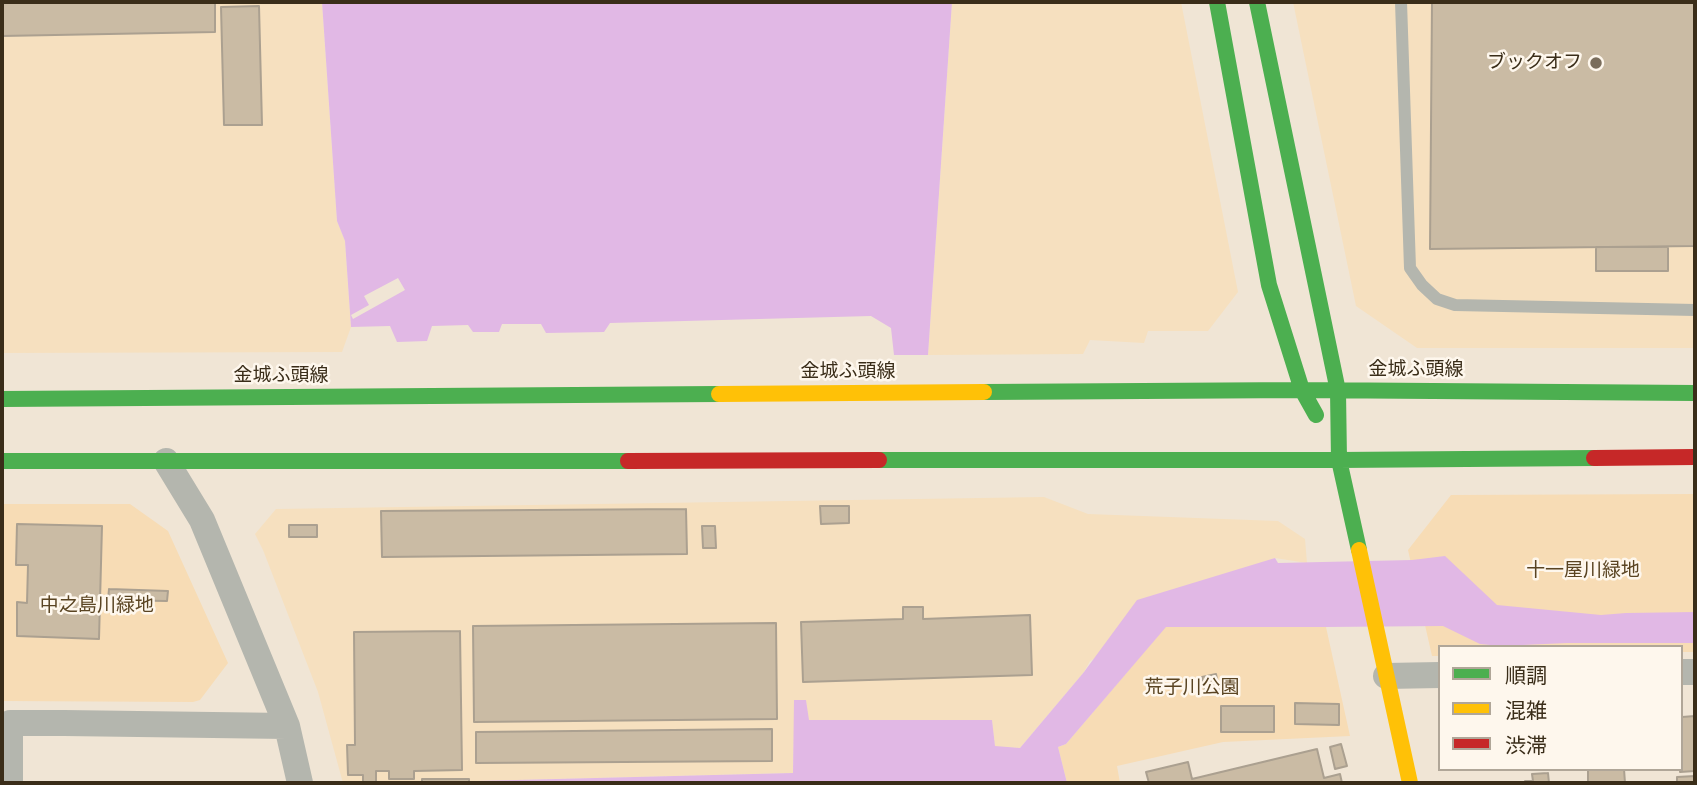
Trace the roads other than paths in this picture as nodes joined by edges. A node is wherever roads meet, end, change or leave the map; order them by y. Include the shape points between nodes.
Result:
1 (1217, 2) edge
2 (1257, 2) edge
3 (1401, 2) edge
4 (1695, 310) edge
5 (1302, 390) junction
6 (1338, 391) junction
7 (1695, 393) edge
8 (2, 399) edge
9 (1695, 457) edge
10 (1339, 460) junction
11 (2, 461) edge
12 (166, 461) junction
13 (1438, 675) edge
14 (1386, 676) junction
15 (287, 726) junction
16 (6, 737) edge
17 (10, 783) edge
18 (300, 783) edge
19 (1410, 783) edge

1 - 5 main road via 1269,285
2 - 6 main road
3 - 4 lane via 1410,268 1422,285 1437,299 1455,305
5 - 6 main road, 金城ふ頭線
5 - 8 main road, 金城ふ頭線
5 - 10 main road
6 - 7 main road, 金城ふ頭線
6 - 10 main road
9 - 10 main road
10 - 12 main road
10 - 14 main road
11 - 12 main road
12 - 15 street via 202,520
13 - 14 street
14 - 19 main road
15 - 16 street via 10,723
15 - 18 street
16 - 17 street

